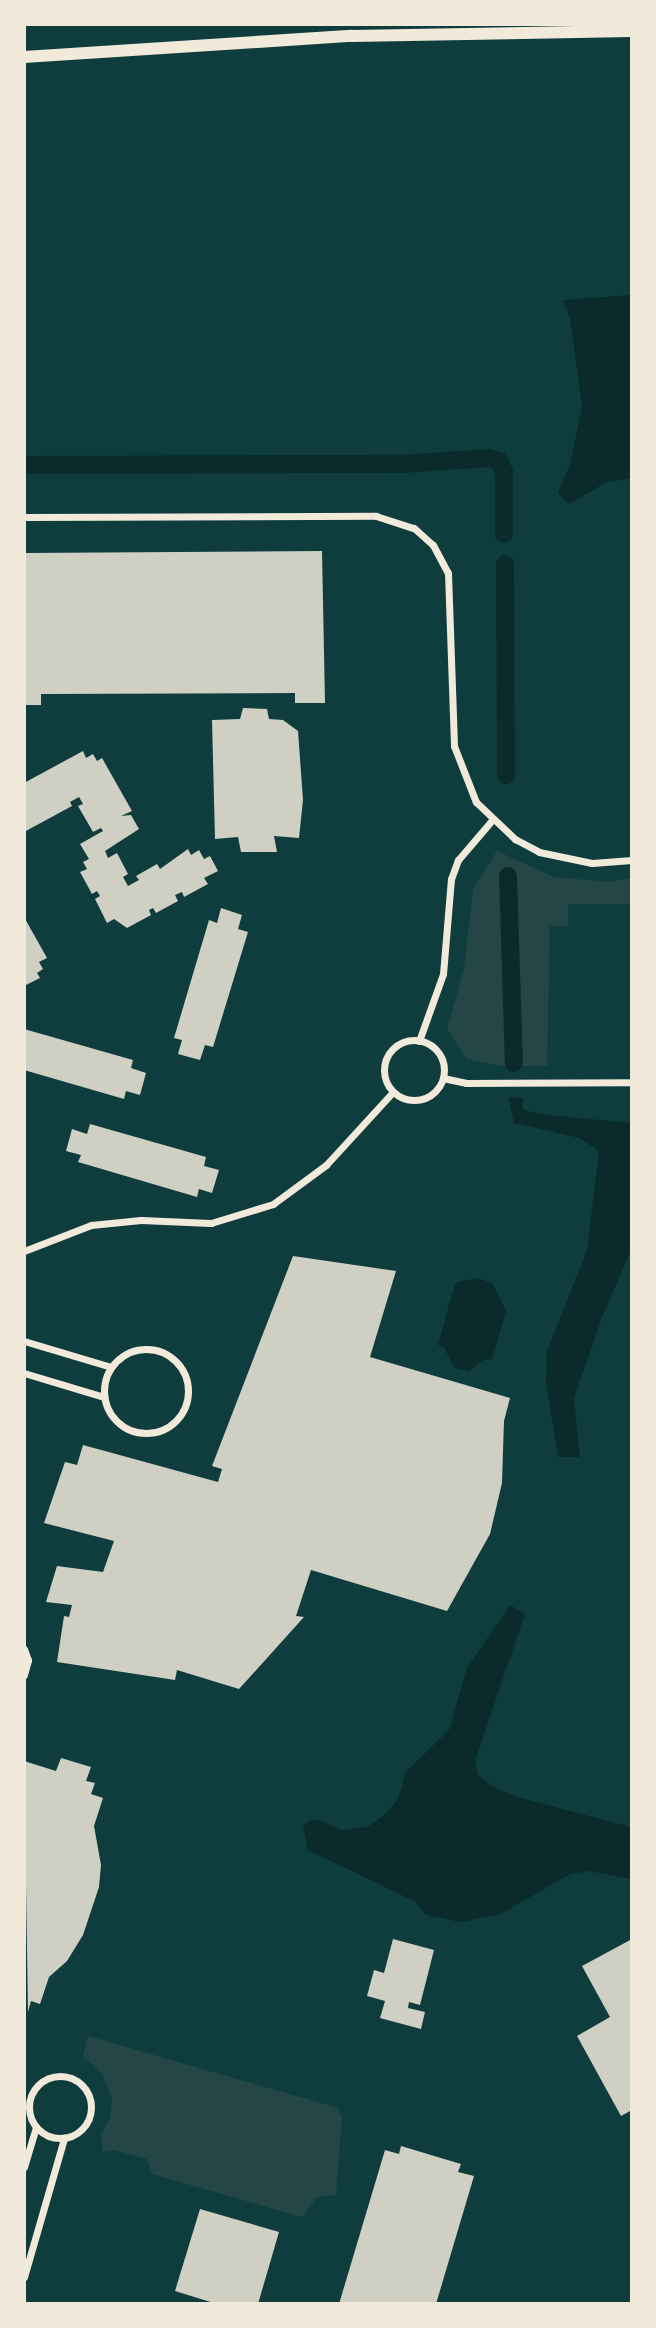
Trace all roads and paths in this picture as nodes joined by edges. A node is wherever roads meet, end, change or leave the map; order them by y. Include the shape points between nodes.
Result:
1 (515, 29) edge
2 (632, 31) edge
3 (24, 57) edge
4 (24, 517) edge
5 (492, 820) junction
6 (632, 860) edge
7 (419, 1041) junction
8 (443, 1078) junction
9 (632, 1083) edge
10 (393, 1092) junction
11 (24, 1251) edge
12 (24, 1341) edge
13 (111, 1367) junction
14 (24, 1373) edge
15 (104, 1397) junction
16 (24, 1649) edge
17 (24, 1675) edge
18 (36, 2127) junction
19 (64, 2138) junction
20 (24, 2167) edge
21 (24, 2277) edge

1 - 2 street
1 - 3 street
4 - 5 street via 376,516 403,523 424,536 443,562 450,585 456,758 470,792
5 - 6 street via 539,852 564,860
5 - 7 street via 458,860 451,879 443,974
7 - 8 street via 436,1050
7 - 10 street via 401,1043 387,1056 384,1075
8 - 9 street via 466,1083
8 - 10 street via 422,1099
10 - 11 street via 326,1165 273,1204 211,1223 141,1220 91,1226
12 - 13 street
13 - 15 street
13 - 15 street via 131,1351 168,1354 185,1374 187,1400 174,1422 151,1433 125,1428
14 - 15 street
16 - 17 street via 28,1660
18 - 19 street
18 - 19 street via 29,2109 33,2091 48,2079 67,2077 85,2088 91,2108 83,2128
18 - 20 street
19 - 21 street

